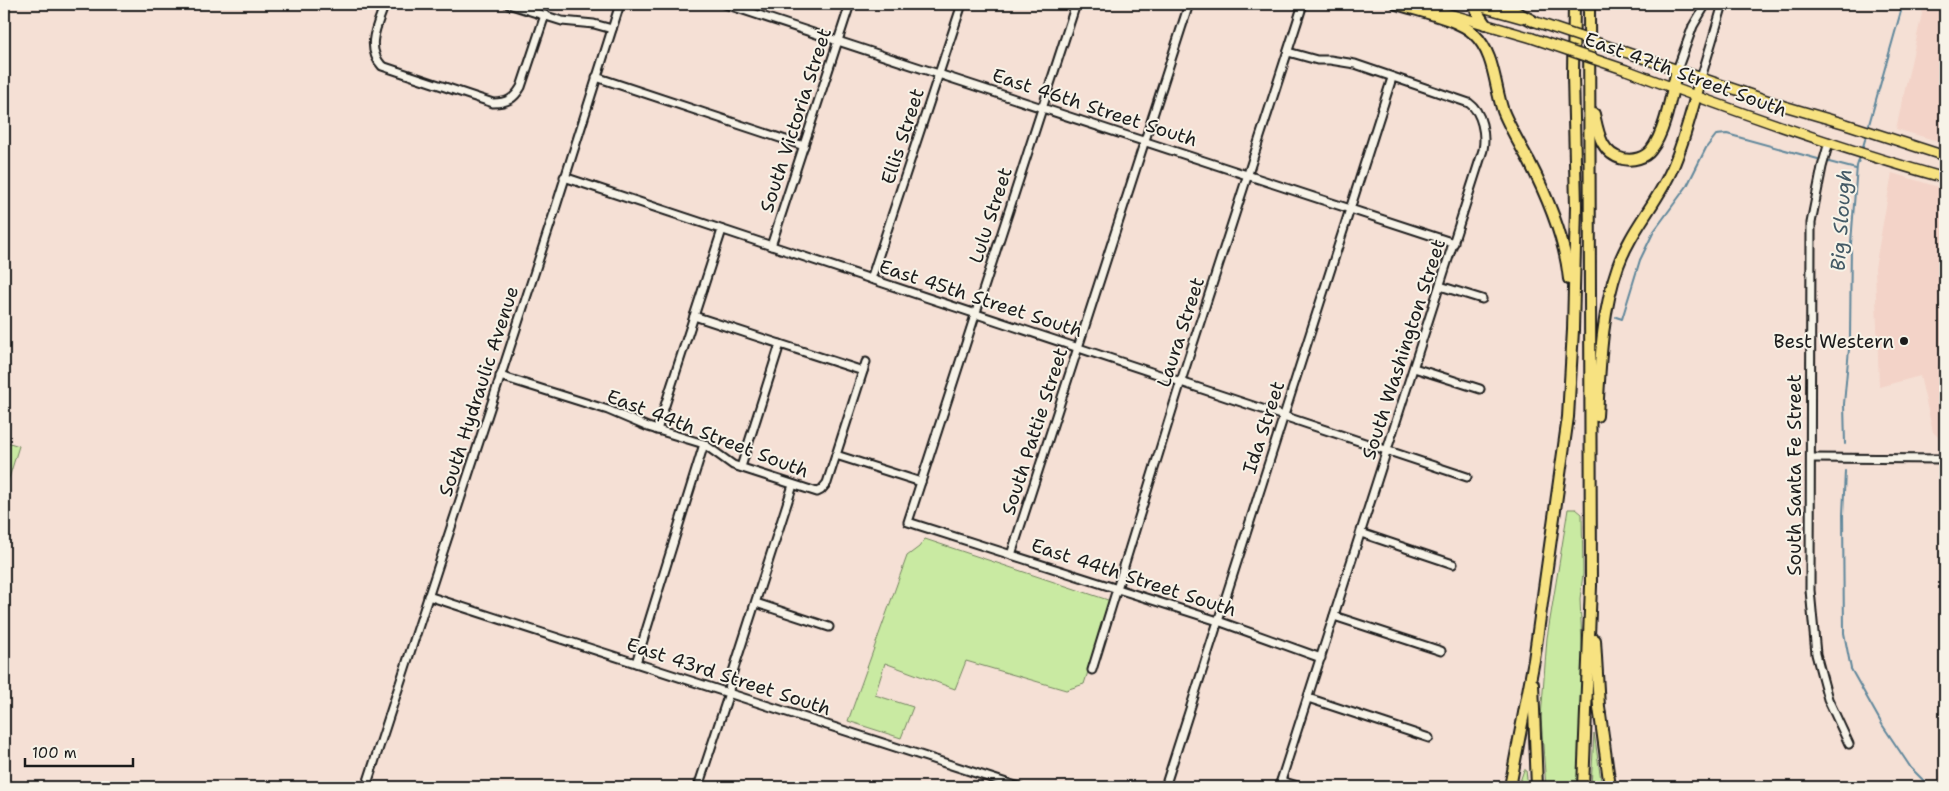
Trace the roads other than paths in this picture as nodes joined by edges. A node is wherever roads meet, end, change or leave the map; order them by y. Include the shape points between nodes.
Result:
1 (385, 4) edge
2 (508, 4) edge
3 (620, 4) edge
4 (725, 4) edge
5 (850, 4) edge
6 (962, 4) edge
7 (1076, 4) edge
8 (1189, 4) edge
9 (1304, 4) edge
10 (1397, 4) edge
11 (1415, 4) edge
12 (1473, 4) edge
13 (1501, 4) edge
14 (1572, 4) edge
15 (1589, 4) edge
16 (1706, 4) edge
17 (1723, 4) edge
18 (736, 5) edge
19 (544, 16) junction
20 (1533, 21) junction
21 (1485, 24) junction
22 (612, 29) junction
23 (838, 41) junction
24 (1288, 52) junction
25 (1677, 70) junction
26 (940, 74) junction
27 (596, 77) junction
28 (1392, 78) junction
29 (1701, 78) junction
30 (1673, 88) junction
31 (1695, 97) junction
32 (1590, 99) junction
33 (1042, 107) junction
34 (1146, 141) junction
35 (1829, 142) junction
36 (804, 146) junction
37 (1945, 156) edge
38 (1248, 175) junction
39 (564, 178) junction
40 (1945, 178) edge
41 (1350, 209) junction
42 (722, 230) junction
43 (1454, 243) junction
44 (771, 246) junction
45 (871, 278) junction
46 (1440, 286) junction
47 (1482, 299) dead end
48 (976, 313) junction
49 (694, 316) junction
50 (1574, 330) junction
51 (780, 344) junction
52 (1079, 348) junction
53 (866, 362) dead end
54 (1414, 368) junction
55 (863, 371) junction
56 (500, 376) junction
57 (1181, 381) junction
58 (1480, 390) dead end
59 (1284, 415) junction
60 (657, 430) junction
61 (704, 444) junction
62 (1388, 450) junction
63 (836, 455) junction
64 (1811, 458) junction
65 (1945, 459) edge
66 (741, 467) junction
67 (1467, 477) dead end
68 (921, 482) junction
69 (793, 485) junction
70 (1592, 517) junction
71 (908, 522) joint
72 (1361, 533) junction
73 (1011, 555) junction
74 (1453, 564) dead end
75 (1591, 586) junction
76 (1118, 588) junction
77 (428, 596) junction
78 (756, 603) junction
79 (1334, 616) junction
80 (1218, 621) junction
81 (829, 627) dead end
82 (1441, 651) dead end
83 (1321, 658) junction
84 (1534, 660) junction
85 (636, 663) junction
86 (1092, 670) dead end
87 (729, 694) junction
88 (1308, 698) junction
89 (1429, 738) dead end
90 (1850, 744) dead end
91 (1280, 784) edge
92 (366, 787) edge
93 (698, 787) edge
94 (1019, 787) edge
95 (1165, 787) edge
96 (1301, 787) edge
97 (1510, 787) edge
98 (1537, 787) edge
99 (1584, 787) edge
100 (1610, 787) edge

1 - 19 street via 372,48 382,66 499,103 517,95
2 - 19 street
3 - 22 street, South Hydraulic Avenue
4 - 18 street, East 46th Street South
5 - 23 street, South Victoria Street
6 - 26 street, Ellis Street
7 - 33 street, Lulu Street
8 - 34 street, South Pattie Street
9 - 24 street, Laura Street
10 - 50 highway via 1462,25 1482,43 1494,70 1503,109 1552,210 1568,263
11 - 21 main road, East 47th Street South
12 - 20 main road, East 47th Street South
12 - 21 highway
13 - 20 highway
14 - 50 highway via 1576,206
15 - 32 highway
16 - 25 street via 1693,26
17 - 29 street
18 - 23 street, East 46th Street South
19 - 22 street
20 - 25 main road, East 47th Street South, bridge
21 - 30 main road, East 47th Street South, bridge
22 - 27 street, South Hydraulic Avenue
23 - 26 street, East 46th Street South
23 - 36 street, South Victoria Street
24 - 28 street, South Washington Street via 1317,60 1355,64
24 - 38 street, Laura Street
25 - 29 main road, East 47th Street South
25 - 30 highway
26 - 33 street, East 46th Street South
26 - 45 street, Ellis Street
27 - 36 street
27 - 39 street, South Hydraulic Avenue
28 - 41 street, Ida Street
28 - 43 street, South Washington Street via 1469,103 1477,111 1484,144
29 - 31 highway
29 - 37 main road, East 47th Street South
30 - 31 main road, East 47th Street South
30 - 32 highway via 1650,151 1630,160 1618,158 1601,141
31 - 35 main road, East 47th Street South
31 - 70 highway via 1672,169 1633,233 1618,266 1609,300 1600,360
32 - 70 highway
33 - 34 street, East 46th Street South
33 - 48 street, Lulu Street
34 - 38 street, East 46th Street South
34 - 52 street, South Pattie Street
35 - 40 main road, East 47th Street South
35 - 64 street, South Santa Fe Street via 1811,223
36 - 44 street, South Victoria Street
38 - 41 street, East 46th Street South
38 - 57 street, Laura Street
39 - 42 street, East 45th Street South
39 - 56 street, South Hydraulic Avenue
41 - 43 street, East 46th Street South
41 - 59 street, Ida Street
42 - 44 street, East 45th Street South
42 - 49 street
43 - 46 street, South Washington Street
44 - 45 street, East 45th Street South
45 - 48 street, East 45th Street South
46 - 47 street
46 - 54 street, South Washington Street
48 - 52 street, East 45th Street South
48 - 68 street, Lulu Street
49 - 51 street
49 - 60 street
50 - 84 highway via 1568,417
51 - 55 street
51 - 66 street
52 - 57 street, East 45th Street South
52 - 73 street, South Pattie Street
53 - 55 street
54 - 58 street
54 - 62 street, South Washington Street
55 - 63 street
56 - 60 street, East 44th Street South via 608,410
56 - 77 street, South Hydraulic Avenue
57 - 59 street, East 45th Street South
57 - 76 street, Laura Street
59 - 62 street, East 45th Street South
59 - 80 street, Ida Street
60 - 61 street, East 44th Street South
61 - 66 street, East 44th Street South
61 - 85 street
62 - 67 street, East 45th Street South
62 - 72 street, South Washington Street
63 - 68 street
63 - 69 street, East 44th Street South via 822,490 817,492
64 - 65 street
64 - 90 street, South Santa Fe Street via 1810,590 1816,654 1828,699
66 - 69 street, East 44th Street South
68 - 71 street, Lulu Street
69 - 78 street
70 - 75 highway
71 - 73 street, East 44th Street South
72 - 74 street
72 - 79 street, South Washington Street
73 - 76 street, East 44th Street South
75 - 99 highway
75 - 100 highway via 1599,707
76 - 80 street, East 44th Street South
76 - 86 street, Laura Street
77 - 85 street, East 43rd Street South
77 - 92 street, South Hydraulic Avenue
78 - 81 street
78 - 87 street via 730,681
79 - 82 street
79 - 83 street, South Washington Street
80 - 83 street, East 44th Street South
80 - 95 street, Ida Street
83 - 88 street, South Washington Street
84 - 97 highway
84 - 98 highway
85 - 87 street, East 43rd Street South
87 - 93 street
87 - 94 street, East 43rd Street South
88 - 89 street
88 - 91 street, South Washington Street
91 - 96 street

